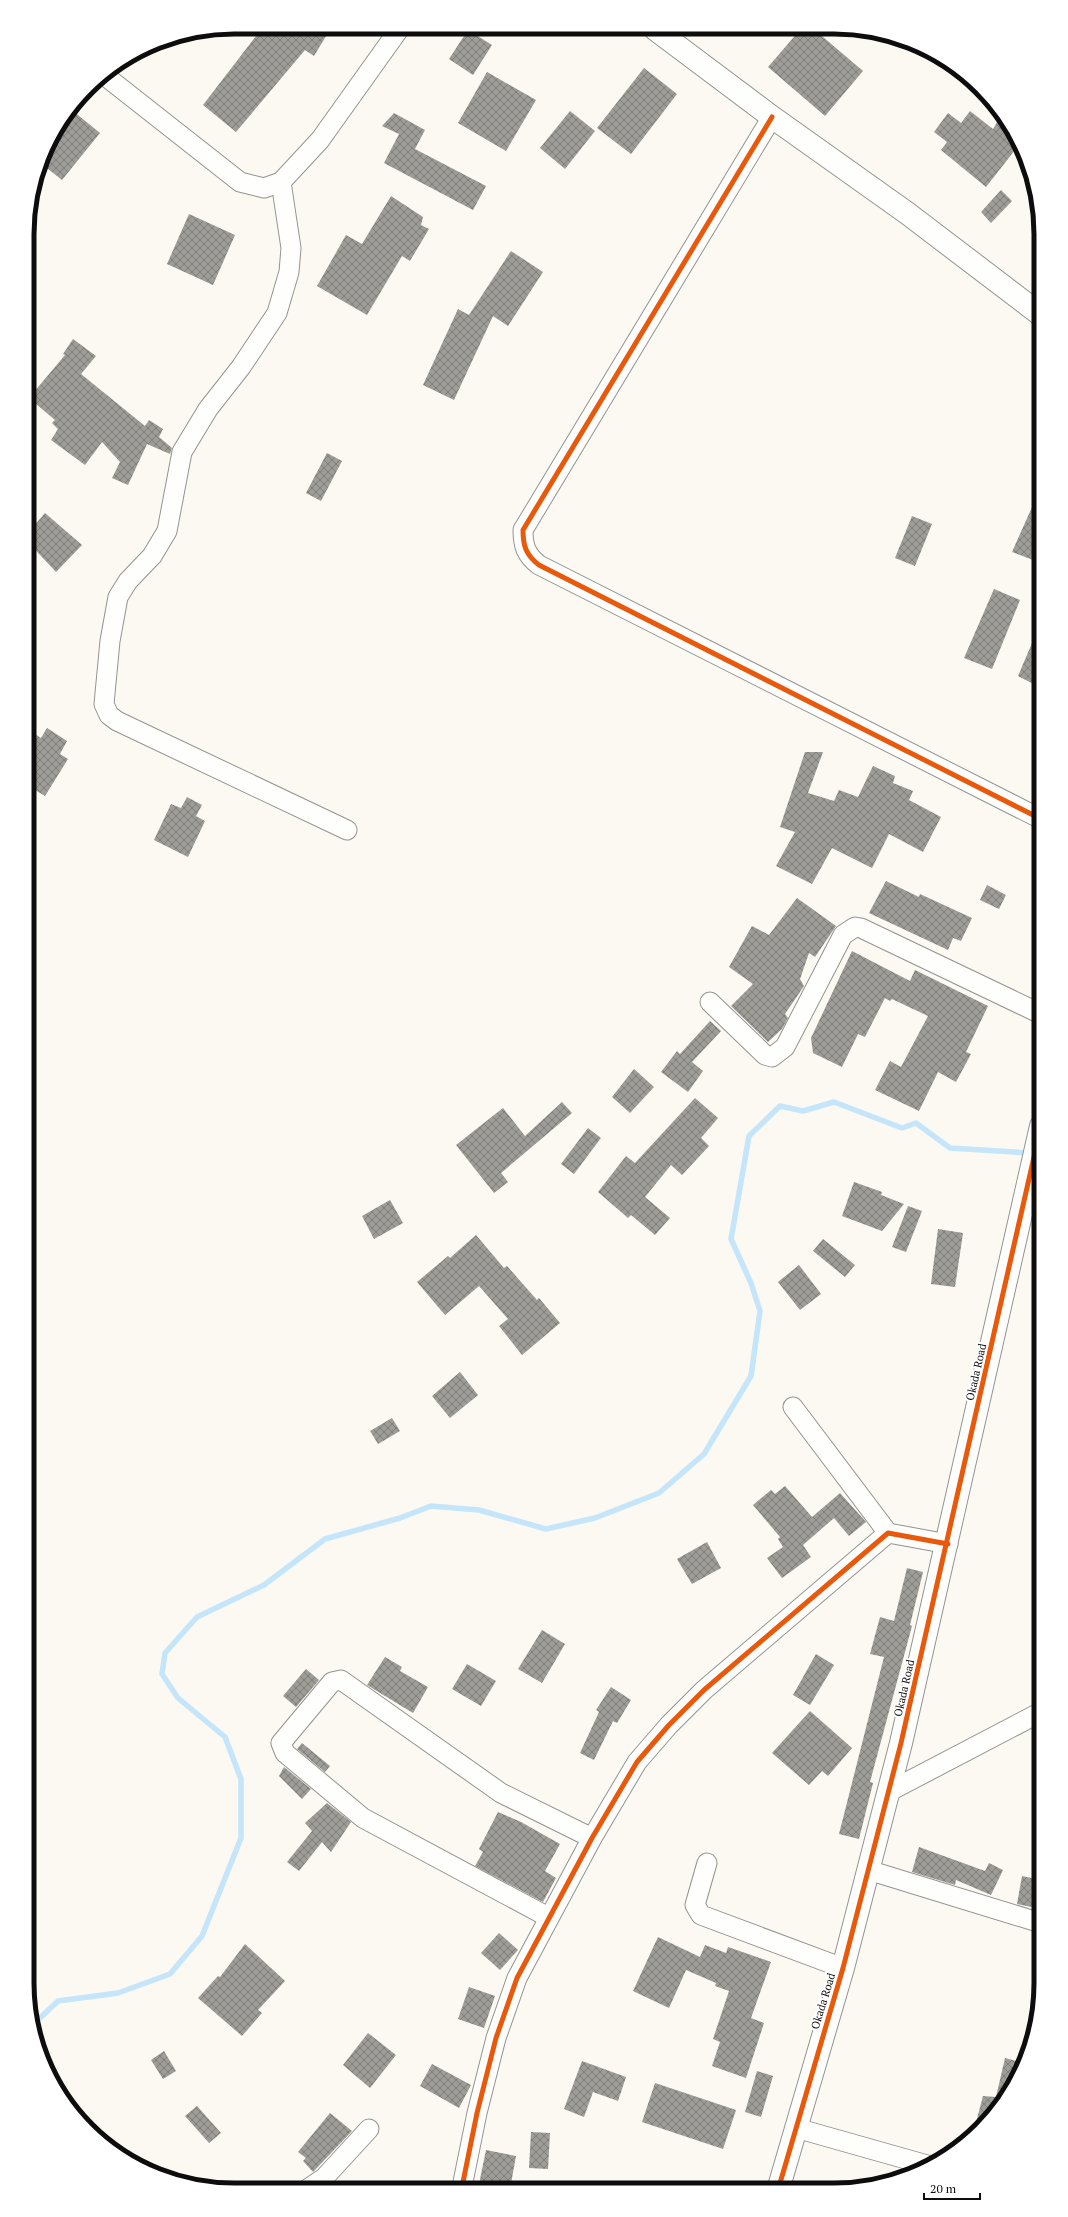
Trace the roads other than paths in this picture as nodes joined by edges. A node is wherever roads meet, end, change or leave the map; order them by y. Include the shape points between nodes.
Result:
1 (396, 34) edge
2 (661, 34) edge
3 (108, 78) edge
4 (772, 117) junction
5 (281, 182) junction
6 (1034, 310) edge
7 (1034, 815) edge
8 (347, 830) dead end
9 (710, 1002) dead end
10 (1034, 1011) edge
11 (1034, 1156) edge
12 (793, 1407) dead end
13 (888, 1532) junction
14 (948, 1544) junction
15 (1034, 1716) edge
16 (888, 1792) junction
17 (592, 1838) junction
18 (707, 1863) dead end
19 (868, 1870) junction
20 (548, 1918) junction
21 (1034, 1921) edge
22 (844, 1968) junction
23 (796, 2128) junction
24 (369, 2130) dead end
25 (920, 2163) edge
26 (316, 2183) edge
27 (463, 2183) edge
28 (780, 2183) edge

1 - 5 street via 320,140
2 - 4 street
3 - 5 street via 240,182 264,188
4 - 6 street via 908,213
4 - 7 street via 523,530 523,544 529,557 539,565
5 - 8 street via 291,248 289,272 277,313 241,367 208,409 182,452 167,531 152,556 128,581 118,597 110,641 104,704 109,715 117,721
9 - 10 street via 765,1055 772,1057 785,1047 843,935 855,927
11 - 14 street, Okada Road
12 - 13 street
13 - 14 street
13 - 17 street via 704,1690 669,1725 637,1762
14 - 16 street, Okada Road
15 - 16 street
16 - 19 street, Okada Road
17 - 20 street
17 - 20 street via 501,1792 341,1680 332,1682 281,1743 285,1753 363,1818
18 - 22 street via 695,1905 701,1915
19 - 21 street
19 - 22 street, Okada Road
20 - 27 street via 516,1978 496,2038
22 - 23 street, Okada Road
23 - 25 street
23 - 28 street, Okada Road
24 - 26 street

